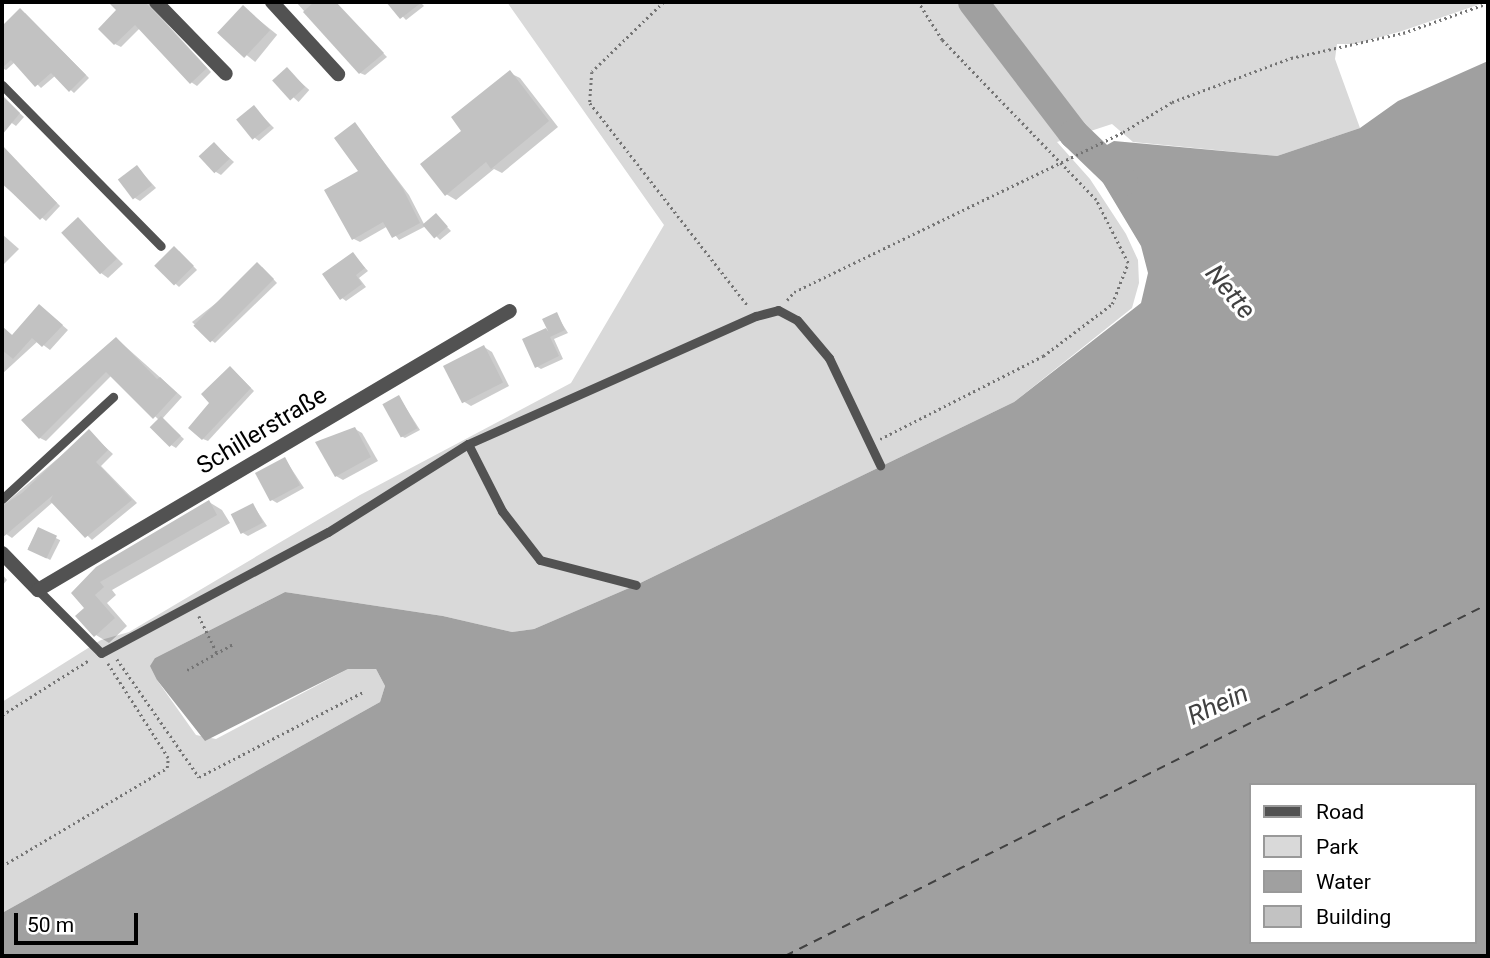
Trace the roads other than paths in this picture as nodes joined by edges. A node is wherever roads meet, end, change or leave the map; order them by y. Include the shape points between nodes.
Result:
1 (156, 2) edge
2 (272, 2) edge
3 (226, 74) dead end
4 (338, 74) dead end
5 (2, 85) edge
6 (161, 246) dead end
7 (510, 311) dead end
8 (113, 397) dead end
9 (468, 444) junction
10 (880, 465) dead end
11 (2, 499) edge
12 (2, 553) edge
13 (636, 585) dead end
14 (38, 590) junction

1 - 3 street
2 - 4 street
5 - 6 lane
7 - 14 street, Schillerstraße
8 - 11 lane
9 - 10 lane via 778,310 797,320 829,358
9 - 13 lane via 507,519 540,560
9 - 14 lane via 328,531 105,650
12 - 14 street

